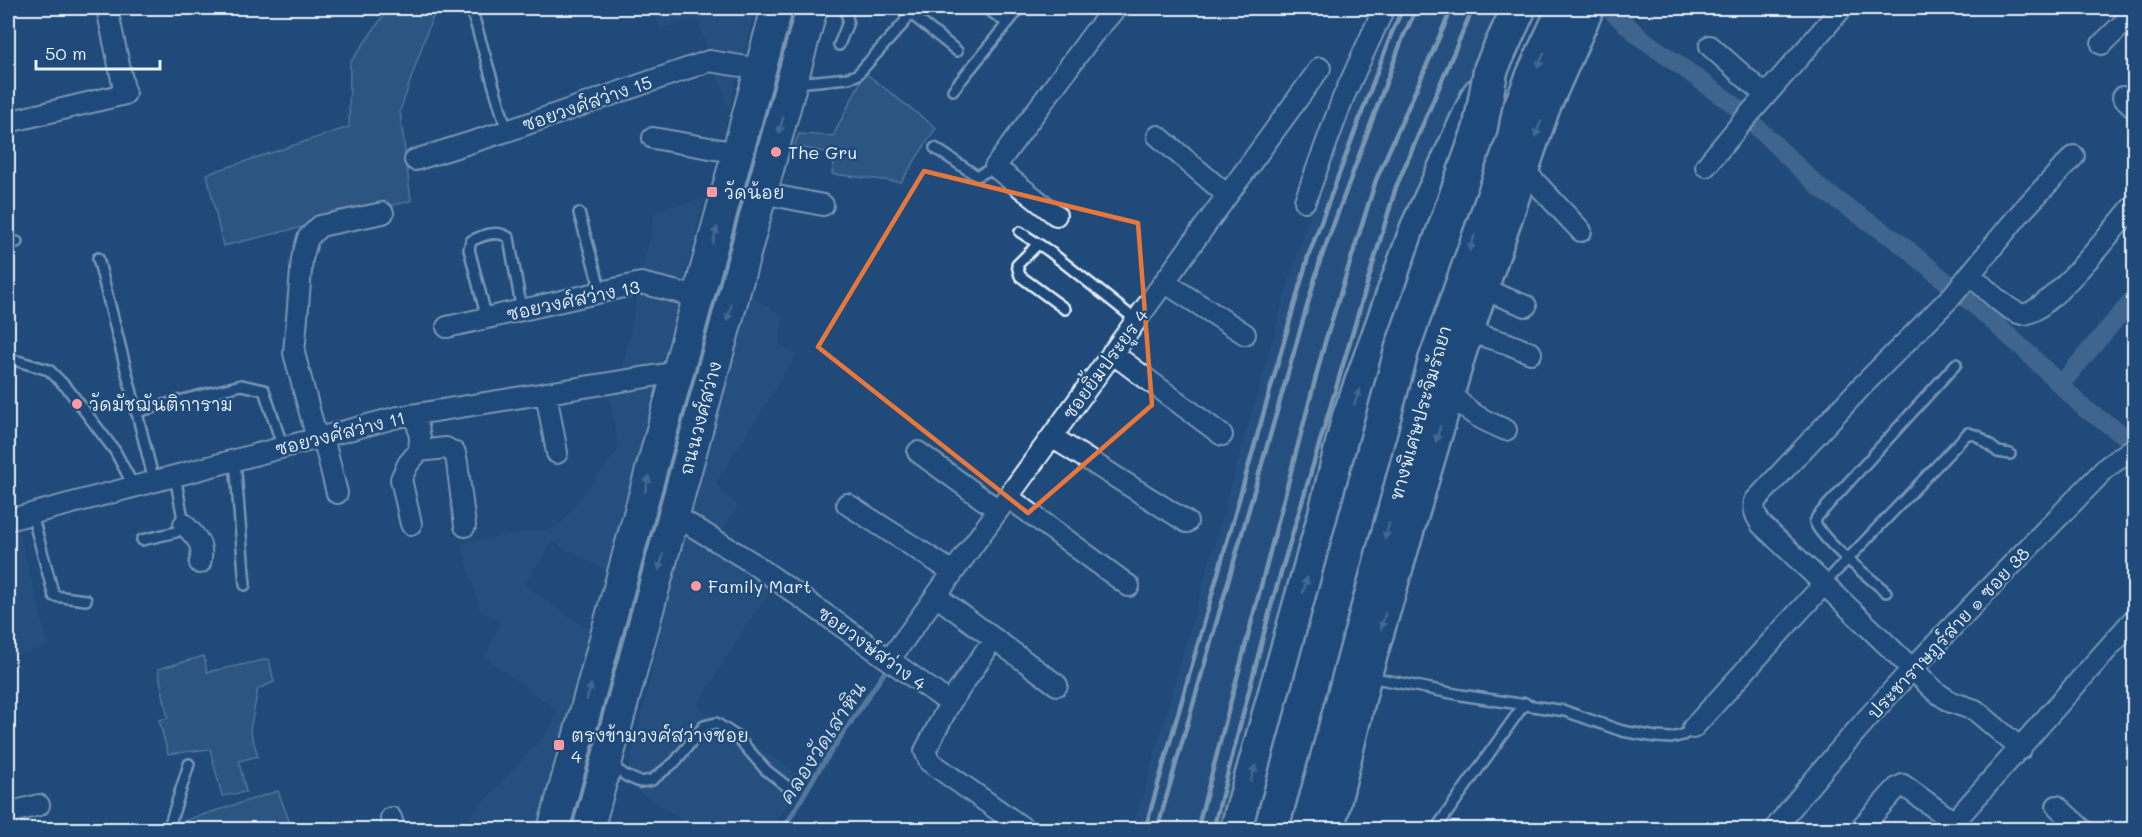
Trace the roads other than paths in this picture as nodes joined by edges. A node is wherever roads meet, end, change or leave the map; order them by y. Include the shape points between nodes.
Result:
1 (107, 8) edge
2 (471, 8) edge
3 (777, 8) edge
4 (812, 8) edge
5 (846, 8) edge
6 (986, 8) edge
7 (1020, 8) edge
8 (1116, 8) edge
9 (1384, 8) edge
10 (1519, 8) edge
11 (1535, 8) edge
12 (1590, 8) edge
13 (1842, 8) edge
14 (913, 9) edge
15 (2134, 13) edge
16 (1571, 22) edge
17 (1008, 23) junction
18 (2102, 44) dead end
19 (839, 45) dead end
20 (1710, 46) dead end
21 (957, 51) dead end
22 (1320, 68) dead end
23 (760, 69) junction
24 (1491, 69) junction
25 (792, 83) junction
26 (953, 90) dead end
27 (1760, 102) junction
28 (8, 122) edge
29 (507, 131) junction
30 (1158, 136) dead end
31 (653, 138) dead end
32 (935, 148) dead end
33 (738, 153) junction
34 (2074, 156) dead end
35 (415, 160) dead end
36 (1706, 166) dead end
37 (995, 167) junction
38 (1523, 169) junction
39 (762, 193) junction
40 (1227, 195) junction
41 (1305, 201) dead end
42 (823, 205) dead end
43 (2134, 205) edge
44 (383, 213) dead end
45 (579, 213) dead end
46 (1056, 215) dead end
47 (1581, 231) dead end
48 (1020, 232) dead end
49 (1038, 244) junction
50 (98, 258) dead end
51 (1164, 282) junction
52 (1962, 284) junction
53 (1482, 289) junction
54 (601, 291) junction
55 (698, 297) junction
56 (1526, 306) dead end
57 (1065, 309) dead end
58 (522, 311) junction
59 (487, 319) junction
60 (1136, 320) junction
61 (447, 327) dead end
62 (1469, 332) junction
63 (1245, 334) dead end
64 (1112, 353) junction
65 (1532, 353) dead end
66 (8, 360) edge
67 (1956, 364) dead end
68 (678, 372) junction
69 (546, 393) junction
70 (1450, 393) junction
71 (136, 412) junction
72 (416, 415) junction
73 (1506, 430) dead end
74 (1222, 435) dead end
75 (1052, 437) junction
76 (320, 438) junction
77 (283, 448) junction
78 (2134, 448) edge
79 (419, 452) junction
80 (918, 452) dead end
81 (557, 453) dead end
82 (2010, 454) dead end
83 (235, 460) junction
84 (175, 476) junction
85 (154, 482) junction
86 (134, 487) junction
87 (337, 493) dead end
88 (1003, 503) junction
89 (847, 504) dead end
90 (32, 513) junction
91 (674, 515) junction
92 (8, 520) edge
93 (1187, 522) dead end
94 (184, 524) junction
95 (411, 524) dead end
96 (465, 526) dead end
97 (142, 540) dead end
98 (1849, 558) junction
99 (200, 563) dead end
100 (953, 572) junction
101 (1824, 584) junction
102 (245, 585) dead end
103 (1129, 586) dead end
104 (1886, 592) dead end
105 (936, 596) junction
106 (86, 600) dead end
107 (2134, 619) edge
108 (985, 652) dead end
109 (890, 659) junction
110 (1911, 669) junction
111 (1367, 676) junction
112 (1057, 686) dead end
113 (950, 703) junction
114 (1525, 703) junction
115 (1693, 728) joint
116 (2021, 749) junction
117 (607, 762) junction
118 (189, 764) dead end
119 (789, 788) dead end
120 (39, 805) dead end
121 (2057, 806) dead end
122 (8, 813) edge
123 (1951, 826) edge
124 (168, 830) edge
125 (553, 830) edge
126 (588, 830) edge
127 (1026, 830) edge
128 (1237, 830) edge
129 (1271, 830) edge
130 (1287, 830) edge
131 (1305, 830) edge
132 (1330, 830) edge
133 (1435, 830) edge
134 (1774, 830) edge
135 (1860, 830) edge
136 (2084, 830) edge

1 - 28 street via 124,94
2 - 29 lane
3 - 23 main road, ถนนวงศ์สว่าง
4 - 25 main road, ถนนวงศ์สว่าง
5 - 19 lane via 848,22
6 - 17 lane
7 - 17 lane
8 - 37 street
9 - 41 street via 1343,98
10 - 24 highway, ทางพิเศษประจิมรัถยา, bridge
11 - 130 main road via 1495,83 1466,153 1410,350
12 - 16 main road
13 - 27 street
14 - 21 lane via 916,18
14 - 25 lane via 857,75
15 - 18 street
16 -> 38 main road
16 -> 131 highway, ทางพิเศษประจิมรัถยา via 1535,72 1496,168 1436,353
17 - 26 lane
20 - 27 street
22 - 40 street, ซอยยิ้มประยูร 4
23 - 29 street, ซอยวงศ์สว่าง 15 via 709,61
23 - 33 main road, ถนนวงศ์สว่าง
128 -> 24 highway, bridge via 1349,418 1417,228
24 - 129 highway, ทางพิเศษประจิมรัถยา, bridge via 1480,129 1402,349
25 -> 39 main road, ถนนวงศ์สว่าง
27 - 36 street
29 - 35 street, ซอยวงศ์สว่าง 15
30 - 40 street
31 - 33 street
32 - 37 lane via 977,176
55 -> 33 main road, ถนนวงศ์สว่าง
34 - 52 street
37 - 46 street
38 - 47 street
38 - 53 main road
39 - 42 street
39 -> 91 main road, ถนนวงศ์สว่าง
40 - 51 street, ซอยยิ้มประยูร 4
43 - 52 street via 2054,297 2029,313 2021,314
44 - 76 street via 320,226 308,238 302,259 294,353
45 - 54 lane
48 - 49 lane
49 - 57 lane via 1017,265 1020,276
49 - 60 lane
50 - 71 lane
51 - 60 street, ซอยยิ้มประยูร 4
51 - 63 street
52 - 101 street via 1755,501 1761,524
53 - 56 street
53 - 62 main road
54 - 55 street, ซอยวงศ์สว่าง 13 via 641,283
54 - 58 street, ซอยวงศ์สว่าง 13
55 - 68 main road, ถนนวงศ์สว่าง
58 - 59 street, ซอยวงศ์สว่าง 13
58 - 59 lane via 509,238 495,233 481,236 471,241 469,249
59 - 61 street, ซอยวงศ์สว่าง 13
60 - 64 street, ซอยยิ้มประยูร 4
62 - 65 street
62 - 70 main road
64 - 74 street
64 - 75 street, ซอยยิ้มประยูร 4
66 - 86 lane via 49,370 68,388 115,451
67 - 98 lane via 1817,517 1818,529
68 - 69 street, ซอยวงศ์สว่าง 11
125 -> 68 main road, ถนนวงศ์สว่าง
69 - 72 street, ซอยวงศ์สว่าง 11
69 - 81 street
70 - 73 street via 1466,411
70 -> 111 main road
71 - 77 lane via 241,385 264,390
71 - 85 lane
72 - 76 street, ซอยวงศ์สว่าง 11
72 - 79 street
75 - 88 street, ซอยยิ้มประยูร 4
75 - 93 street
76 - 77 street, ซอยวงศ์สว่าง 11
76 - 87 street
77 - 83 street, ซอยวงศ์สว่าง 11
78 - 110 street, ประชาราษฎร์สาย ๑ ซอย 38 via 2108,467
79 - 95 street via 401,479
79 - 96 street via 446,448 454,453
80 - 88 street
82 - 98 lane via 1998,452 1968,433
83 - 84 street, ซอยวงศ์สว่าง 11
83 - 102 lane
84 - 85 street, ซอยวงศ์สว่าง 11
84 - 94 lane
85 - 86 street, ซอยวงศ์สว่าง 11
86 - 90 street, ซอยวงศ์สว่าง 11
88 - 100 street, ซอยยิ้มประยูร 4
88 - 103 street
89 - 100 street
90 - 92 street, ซอยวงศ์สว่าง 11
90 - 106 lane via 54,596
91 - 109 street, ซอยวงษ์สว่าง 4 via 751,562
91 -> 117 main road, ถนนวงศ์สว่าง
94 - 97 lane via 176,532
94 - 99 street via 199,540
98 - 101 lane
98 - 104 lane
100 - 105 street, ซอยยิ้มประยูร 4
101 - 110 street
101 - 115 street
105 - 109 street, ซอยยิ้มประยูร 4
105 - 112 street
107 - 116 street
108 - 113 street
109 - 113 street, ซอยวงษ์สว่าง 4
110 - 116 street via 1951,702 1986,718
110 - 134 street, ประชาราษฎร์สาย ๑ ซอย 38
111 - 114 lane
111 - 132 main road
113 - 127 street via 925,751 930,762
114 - 115 lane via 1656,737 1671,738
114 - 133 lane
116 - 123 street
117 - 119 lane via 640,782 652,780 675,762 704,726 716,723 736,736 766,770
117 - 126 main road, ถนนวงศ์สว่าง
118 - 124 lane
120 - 122 street
121 - 136 street
123 - 135 street via 1903,785

